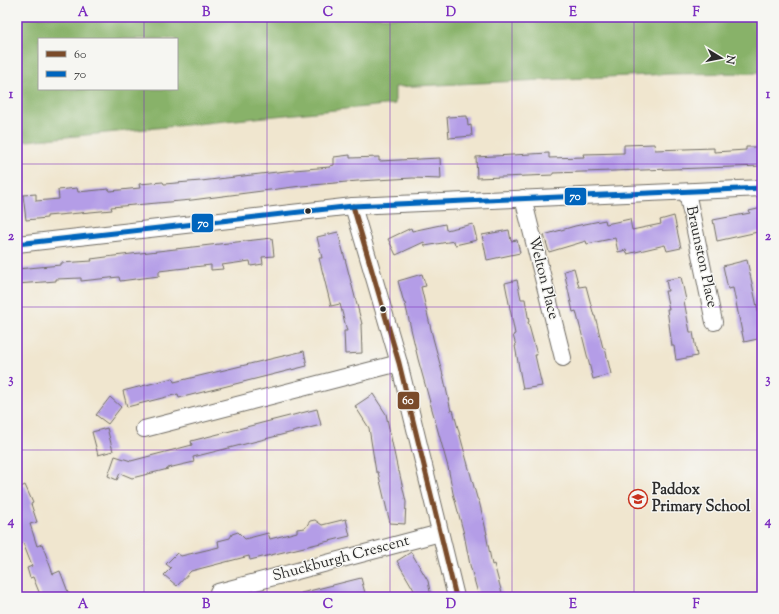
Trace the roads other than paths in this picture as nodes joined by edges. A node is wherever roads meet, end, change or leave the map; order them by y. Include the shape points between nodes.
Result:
1 (762, 188) edge
2 (687, 192) junction
3 (523, 198) junction
4 (353, 206) junction
5 (17, 244) edge
6 (714, 322) dead end
7 (563, 358) dead end
8 (399, 363) junction
9 (144, 429) dead end
10 (440, 533) junction
11 (218, 592) dead end
12 (456, 597) edge

1 - 2 street
2 - 3 street
2 - 6 street, Braunston Place
3 - 4 street
3 - 7 street, Welton Place
4 - 5 street
4 - 8 street
8 - 9 street
8 - 10 street
10 - 11 street, Shuckburgh Crescent
10 - 12 street

